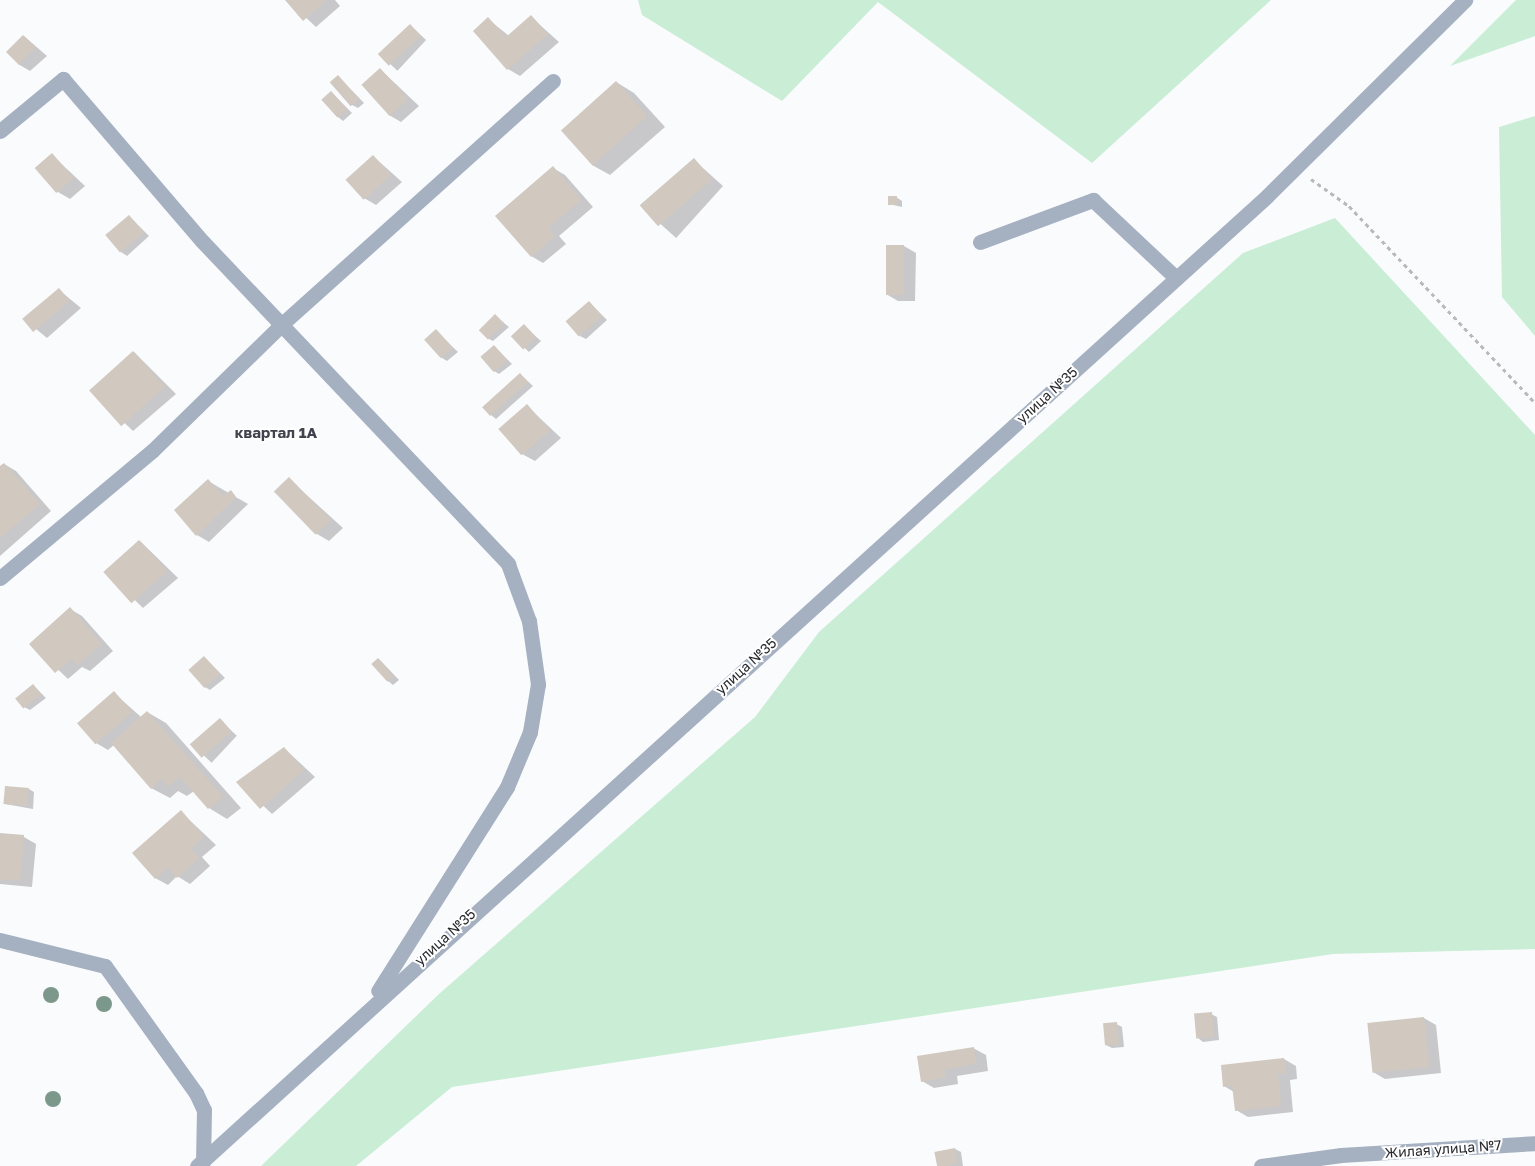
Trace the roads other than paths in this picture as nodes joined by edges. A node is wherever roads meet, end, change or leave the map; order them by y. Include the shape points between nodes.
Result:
1 (1465, 0) edge
2 (553, 81) dead end
3 (0, 131) edge
4 (980, 242) dead end
5 (1176, 278) junction
6 (282, 324) junction
7 (0, 578) edge
8 (0, 940) edge
9 (368, 1007) junction
10 (1535, 1143) edge
11 (1341, 1161) edge
12 (200, 1164) edge
13 (1261, 1166) edge

1 - 5 street, улица №35 via 1296,168
2 - 6 street
3 - 6 street via 63,79 202,241
4 - 5 street via 1093,200
5 - 9 street, улица №35
6 - 7 street via 152,451
6 - 9 street via 508,564 529,620 538,684 530,732 508,787
8 - 12 street via 105,966 196,1092 204,1110
9 - 12 street, улица №35
10 - 11 street, Жилая улица №7
11 - 13 street, Жилая улица №7

